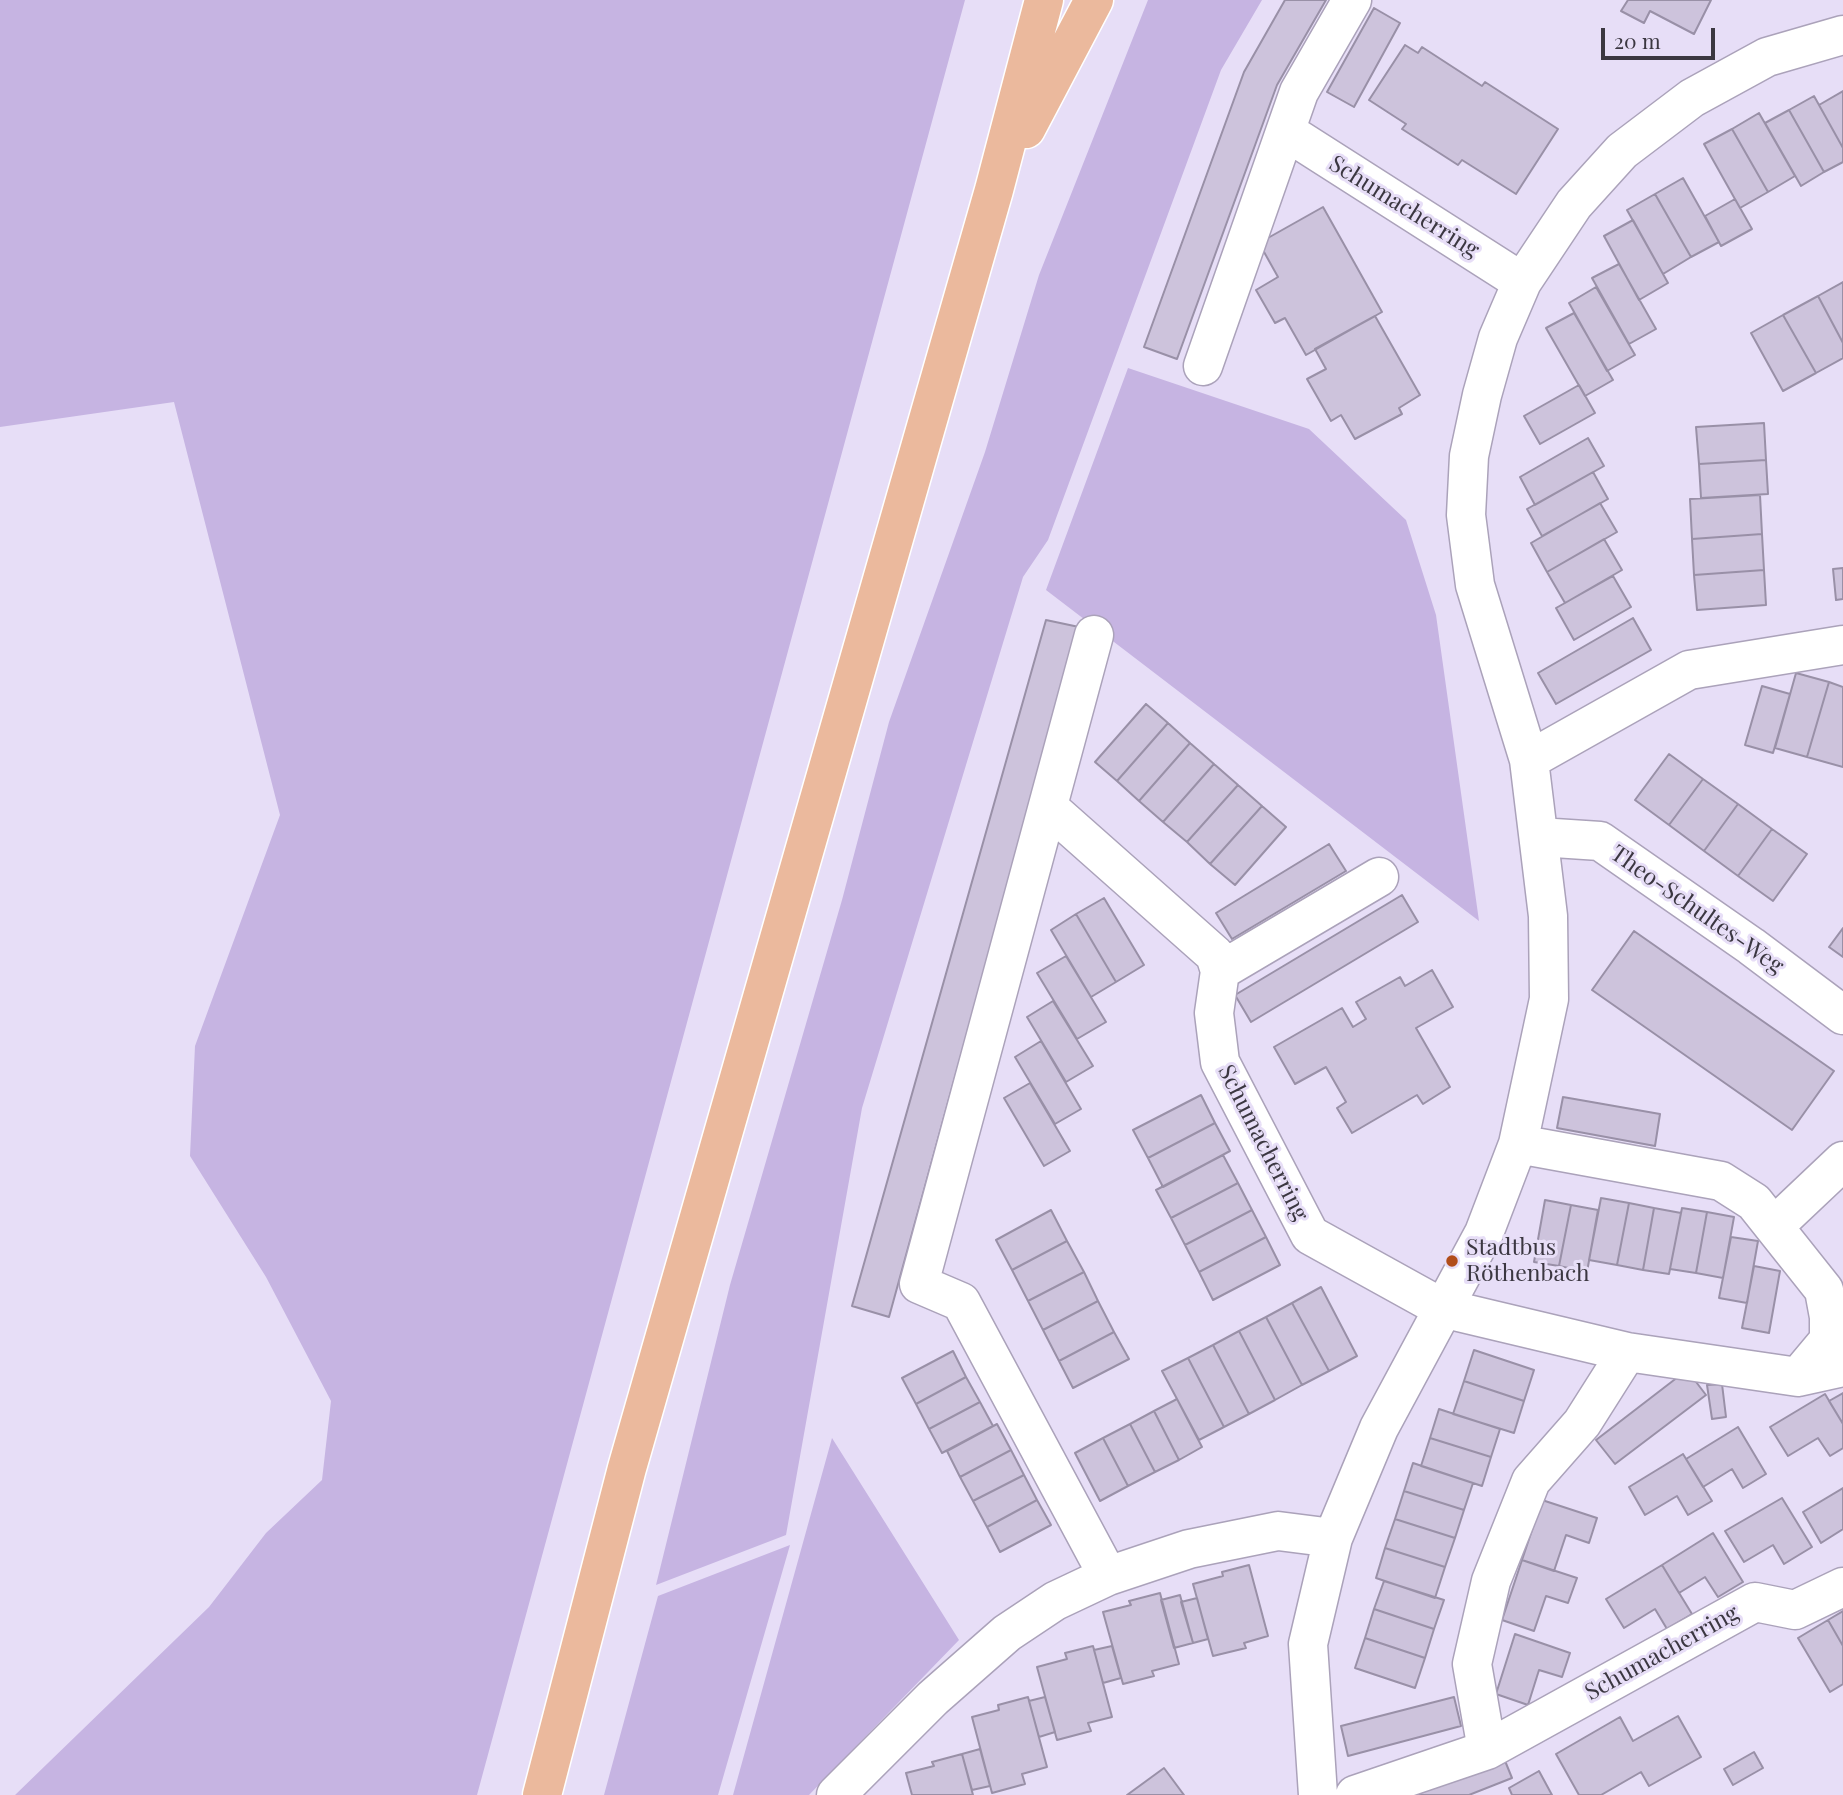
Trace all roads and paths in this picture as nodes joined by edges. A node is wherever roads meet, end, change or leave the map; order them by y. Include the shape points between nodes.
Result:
1 (1044, 0) edge
2 (1066, 0) edge
3 (1094, 0) edge
4 (1352, 0) edge
5 (1843, 35) edge
6 (1286, 132) junction
7 (994, 190) junction
8 (1522, 282) junction
9 (1203, 366) dead end
10 (1094, 635) dead end
11 (1843, 645) edge
12 (1529, 760) junction
13 (1048, 807) junction
14 (1539, 837) junction
15 (1379, 877) dead end
16 (1220, 971) junction
17 (1843, 1016) edge
18 (1518, 1143) junction
19 (1843, 1161) edge
20 (1787, 1214) dead end
21 (1442, 1308) junction
22 (1627, 1352) junction
23 (1843, 1367) edge
24 (1798, 1377) junction
25 (1333, 1538) junction
26 (1108, 1576) junction
27 (1843, 1587) edge
28 (1487, 1749) junction
29 (542, 1795) edge
30 (836, 1795) edge
31 (1318, 1795) edge
32 (1354, 1795) edge

1 - 7 main road
2 - 7 main road
3 - 7 main road
4 - 6 street via 1299,92
5 - 8 street via 1767,57 1692,98 1622,150 1574,204
6 - 8 street, Schumacherring
6 - 9 street
7 - 29 main road via 627,1468
8 - 12 street via 1498,338 1482,395 1469,456 1466,515 1475,585
10 - 13 street
11 - 12 street via 1689,670
12 - 14 street
13 - 16 street via 1215,955
13 - 26 street via 919,1284 961,1302
14 - 17 street, Theo-Schultes-Weg via 1600,841
14 - 18 street via 1548,916 1549,999
15 - 16 street
16 - 21 street, Schumacherring via 1214,1013 1220,1062 1310,1235
18 - 21 street via 1484,1233
18 - 24 street via 1721,1181 1754,1202 1824,1290 1829,1340
19 - 20 street
21 - 22 street, Schumacherring
21 - 25 street via 1379,1428
22 - 24 street, Schumacherring
22 - 28 street via 1582,1423 1531,1481 1491,1581 1472,1664
23 - 24 street, Schumacherring
25 - 26 street via 1278,1531 1189,1549
25 - 31 street via 1308,1644
26 - 30 street via 1055,1601 1007,1633 933,1698
27 - 28 street, Schumacherring via 1796,1610 1755,1602
28 - 32 street, Schumacherring

